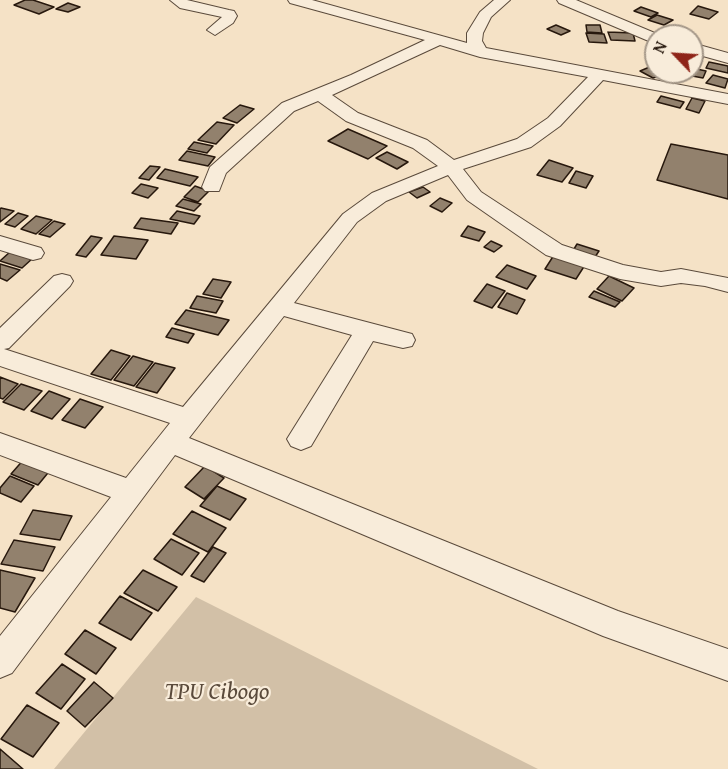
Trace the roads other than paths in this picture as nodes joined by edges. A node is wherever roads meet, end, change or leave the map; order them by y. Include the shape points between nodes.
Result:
1 (177, 0) edge
2 (295, 0) edge
3 (503, 0) edge
4 (564, 0) edge
5 (215, 30) dead end
6 (644, 34) edge
7 (437, 40) junction
8 (704, 51) edge
9 (480, 52) junction
10 (728, 57) edge
11 (598, 76) junction
12 (319, 94) junction
13 (728, 99) edge
14 (451, 167) junction
15 (212, 188) dead end
16 (0, 243) edge
17 (33, 253) dead end
18 (62, 281) dead end
19 (728, 285) edge
20 (277, 306) junction
21 (367, 331) junction
22 (403, 340) dead end
23 (0, 342) edge
24 (0, 357) edge
25 (180, 431) junction
26 (301, 439) dead end
27 (0, 444) edge
28 (133, 493) junction
29 (0, 662) edge
30 (728, 665) edge

1 - 5 street via 229,14 228,20
2 - 7 street
3 - 9 street via 485,15 475,33 474,41
4 - 6 street
7 - 9 street
7 - 12 street
8 - 10 street
9 - 11 street
11 - 13 street
11 - 14 street via 554,122 525,143
12 - 14 street via 352,117 420,144
12 - 15 street via 288,106 217,171
14 - 19 street via 474,196 554,250 620,272 661,279 706,279
14 - 20 street via 366,206 343,227
16 - 17 street
18 - 23 street
20 - 21 street
20 - 25 street
21 - 22 street
21 - 26 street
24 - 25 street
25 - 28 street
25 - 30 street via 615,625
27 - 28 street
28 - 29 street

